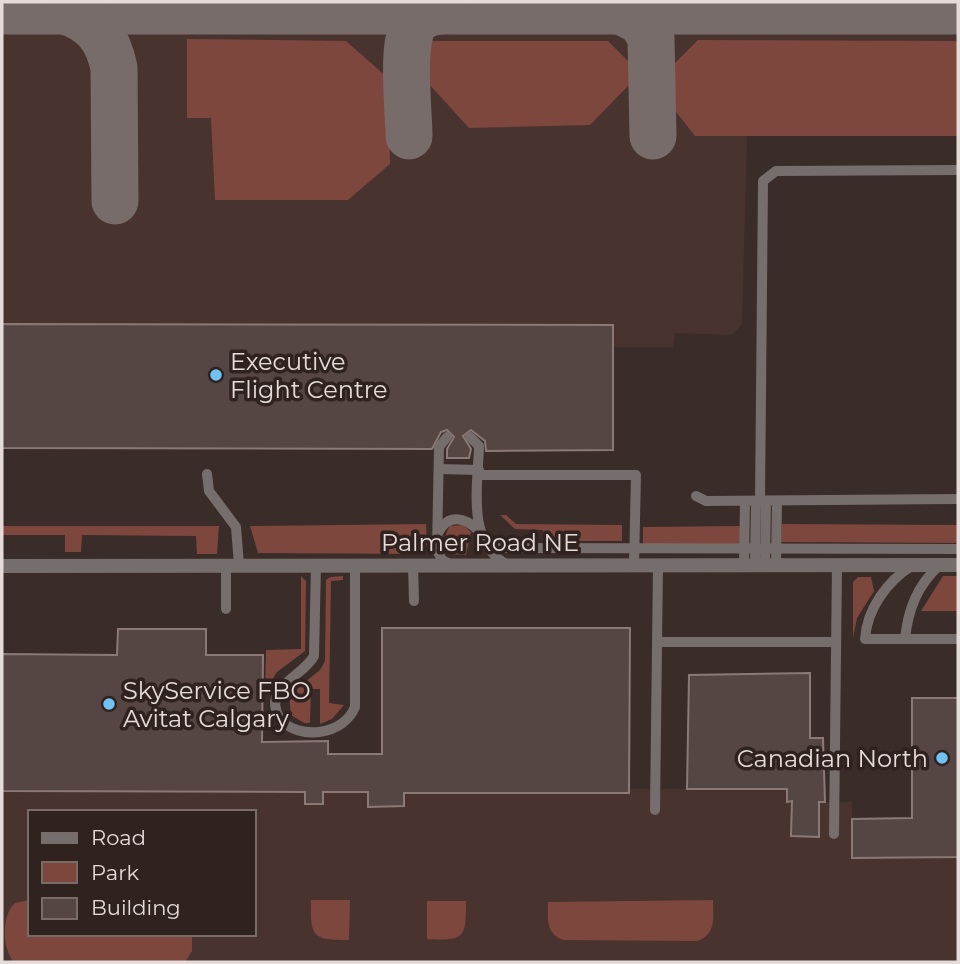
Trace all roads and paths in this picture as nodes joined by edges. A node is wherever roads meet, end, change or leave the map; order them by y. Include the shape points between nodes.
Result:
1 (958, 170) edge
2 (447, 437) dead end
3 (470, 437) dead end
4 (439, 470) junction
5 (478, 472) junction
6 (207, 474) dead end
7 (696, 496) dead end
8 (958, 499) edge
9 (761, 501) junction
10 (438, 536) junction
11 (482, 537) junction
12 (634, 547) junction
13 (760, 548) junction
14 (958, 549) edge
15 (760, 564) junction
16 (232, 565) junction
17 (316, 565) junction
18 (355, 565) junction
19 (413, 565) junction
20 (452, 565) junction
21 (510, 565) junction
22 (634, 565) junction
23 (657, 565) junction
24 (837, 565) junction
25 (914, 565) junction
26 (940, 565) junction
27 (958, 565) edge
28 (2, 566) edge
29 (414, 601) dead end
30 (226, 609) dead end
31 (905, 639) junction
32 (958, 639) edge
33 (657, 642) junction
34 (836, 642) junction
35 (655, 810) dead end
36 (835, 834) dead end

1 - 9 lane via 776,171 763,181
2 - 4 lane via 440,444
3 - 5 lane via 478,443
4 - 5 lane
4 - 10 lane
5 - 11 lane
5 - 12 lane via 636,475
6 - 16 lane via 209,491 236,527
7 - 9 lane via 706,501
8 - 9 lane
9 - 13 lane
9 - 13 lane
10 - 11 lane via 446,523 456,518 471,523
10 - 20 lane via 439,556
11 - 12 lane via 501,548
11 - 21 lane via 493,554
12 - 13 lane
12 - 22 lane
13 - 14 lane
13 - 15 lane
13 - 15 lane
15 - 23 street, Palmer Road NE
15 - 24 street, Palmer Road NE
16 - 17 street, Palmer Road NE
16 - 28 street, Palmer Road NE
16 - 30 lane
17 - 18 street, Palmer Road NE
17 - 18 lane via 314,656 280,689 275,703 284,722 299,731 334,729 355,707
18 - 19 street, Palmer Road NE
19 - 20 street, Palmer Road NE
19 - 29 lane
20 - 21 street, Palmer Road NE
21 - 22 street, Palmer Road NE
22 - 23 street, Palmer Road NE
23 - 33 lane
24 - 25 street, Palmer Road NE
24 - 34 lane
25 - 26 street, Palmer Road NE
25 - 31 lane via 874,606 865,639
26 - 27 street, Palmer Road NE
26 - 31 lane via 915,597
31 - 32 lane
33 - 34 lane
33 - 35 lane
34 - 36 lane

